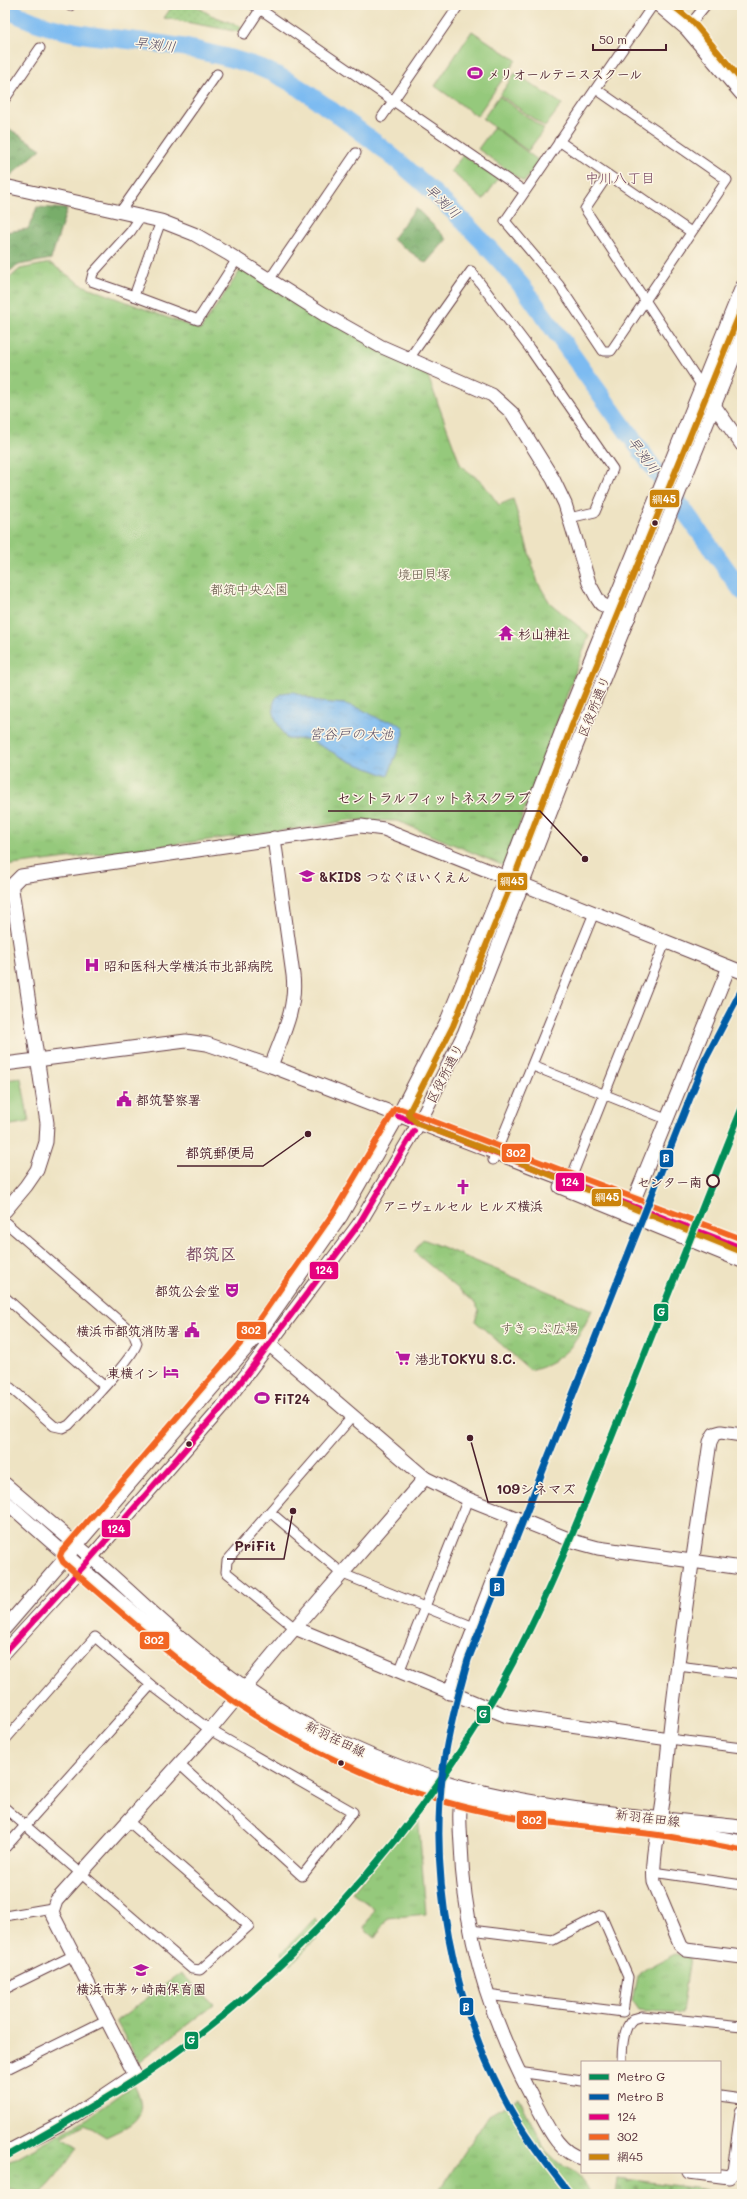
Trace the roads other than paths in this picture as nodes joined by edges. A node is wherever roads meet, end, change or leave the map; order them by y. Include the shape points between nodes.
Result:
1 (459, 5) edge
2 (653, 5) edge
3 (660, 5) edge
4 (706, 5) edge
5 (259, 6) edge
6 (688, 28) junction
7 (244, 34) dead end
8 (40, 48) dead end
9 (742, 71) edge
10 (217, 74) dead end
11 (737, 88) edge
12 (596, 89) junction
13 (5, 99) edge
14 (393, 100) junction
15 (382, 117) dead end
16 (559, 141) junction
17 (356, 153) dead end
18 (608, 175) junction
19 (5, 186) edge
20 (524, 191) junction
21 (120, 212) junction
22 (141, 216) junction
23 (161, 221) junction
24 (692, 232) junction
25 (237, 259) junction
26 (269, 280) junction
27 (742, 287) edge
28 (134, 296) junction
29 (644, 301) junction
30 (742, 337) edge
31 (408, 360) junction
32 (703, 388) junction
33 (714, 405) junction
34 (742, 445) edge
35 (570, 518) junction
36 (611, 609) junction
37 (629, 617) junction
38 (274, 838) junction
39 (506, 877) junction
40 (523, 884) junction
41 (594, 913) junction
42 (666, 940) junction
43 (730, 967) junction
44 (742, 972) edge
45 (39, 1060) junction
46 (5, 1064) edge
47 (271, 1066) junction
48 (533, 1066) junction
49 (605, 1096) junction
50 (398, 1116) junction
51 (666, 1119) junction
52 (416, 1127) junction
53 (495, 1156) junction
54 (570, 1181) junction
55 (630, 1210) junction
56 (5, 1211) edge
57 (5, 1222) edge
58 (742, 1248) edge
59 (742, 1261) edge
60 (5, 1297) edge
61 (257, 1336) junction
62 (270, 1345) junction
63 (5, 1383) edge
64 (104, 1386) junction
65 (353, 1416) junction
66 (742, 1435) edge
67 (425, 1478) junction
68 (5, 1484) edge
69 (468, 1499) junction
70 (5, 1501) edge
71 (270, 1512) junction
72 (517, 1518) junction
73 (77, 1545) junction
74 (68, 1556) junction
75 (91, 1557) junction
76 (692, 1562) junction
77 (82, 1568) junction
78 (742, 1568) edge
79 (343, 1574) junction
80 (425, 1607) junction
81 (474, 1627) junction
82 (5, 1628) edge
83 (295, 1628) junction
84 (5, 1652) edge
85 (678, 1666) junction
86 (399, 1672) junction
87 (742, 1674) edge
88 (151, 1684) junction
89 (242, 1691) junction
90 (449, 1693) junction
91 (210, 1730) junction
92 (668, 1739) junction
93 (5, 1740) edge
94 (742, 1748) edge
95 (179, 1764) junction
96 (463, 1792) junction
97 (5, 1808) edge
98 (128, 1821) junction
99 (661, 1823) junction
100 (24, 1826) junction
101 (742, 1827) edge
102 (742, 1842) edge
103 (5, 1848) edge
104 (82, 1872) junction
105 (653, 1872) junction
106 (742, 1885) edge
107 (52, 1908) junction
108 (5, 1916) edge
109 (471, 1930) junction
110 (74, 1955) junction
111 (742, 1957) edge
112 (5, 1989) edge
113 (487, 1995) junction
114 (106, 2020) junction
115 (742, 2026) edge
116 (622, 2061) edge
117 (5, 2070) edge
118 (518, 2072) junction
119 (581, 2081) edge
120 (721, 2096) edge
121 (742, 2099) edge
122 (742, 2112) edge
123 (5, 2153) edge
124 (581, 2158) edge
125 (697, 2173) edge

1 - 14 street
2 - 12 street
3 - 6 main road
4 - 6 street
5 - 7 street
5 - 14 street
6 - 11 main road
8 - 13 street
9 - 11 street
10 - 21 street
12 - 16 street
12 - 24 street via 727,180
14 - 15 street
14 - 20 street
16 - 18 street
16 - 20 street
17 - 26 street
18 - 24 street
18 - 29 street via 585,209
19 - 21 street
20 - 29 street via 504,221 559,285 603,351 611,351
21 - 22 street
22 - 23 street
22 - 28 street via 93,273 92,281
23 - 25 street via 194,234
23 - 28 street
24 - 29 street
25 - 26 street
25 - 28 street via 198,320
26 - 31 street via 325,315
27 - 32 street
29 - 32 street
30 - 33 street
31 - 35 street via 492,395 512,413 553,479
31 - 35 street via 471,271 530,349 613,469 595,512
32 - 33 street
32 - 36 street, 区役所通り
33 - 34 street
33 - 37 street, 区役所通り
35 - 36 street via 589,583 601,604
36 - 37 street
36 - 39 street, 区役所通り
37 - 40 street, 区役所通り
38 - 39 street via 372,826
38 - 45 street via 21,876 16,880 12,890
38 - 47 street via 295,997
39 - 40 street
39 - 50 street, 区役所通り via 446,1023
40 - 41 street
40 - 52 street, 区役所通り via 464,1034
41 - 42 street
41 - 48 street
42 - 43 street
42 - 49 street
43 - 44 street
43 - 51 street
45 - 46 street
45 - 47 street via 186,1041 206,1044
45 - 56 street via 47,1123 46,1142 34,1174
47 - 50 street
48 - 49 street
48 - 53 street
49 - 51 street
49 - 54 street
50 - 52 street
50 - 61 street, 区役所通り via 341,1216
51 - 55 street
52 - 53 street
52 - 62 street, 区役所通り via 359,1224
53 - 54 street
53 - 55 street
54 - 55 street
55 - 58 street
55 - 59 street
57 - 64 street via 136,1338 136,1348
60 - 64 street
61 - 62 street
61 - 73 street, 区役所通り
62 - 65 street
62 - 75 street, 区役所通り via 222,1407
63 - 64 street via 54,1426 63,1428 69,1425
65 - 67 street
65 - 71 street
66 - 76 street via 721,1432 714,1434 710,1442
67 - 69 street
67 - 79 street
68 - 73 street, 新羽荏田線
69 - 72 street
69 - 80 street
70 - 74 street, 新羽荏田線
71 - 79 street
71 - 83 street via 227,1561 226,1572
72 - 76 street via 576,1542 598,1548
72 - 81 street
73 - 74 street, 区役所通り
73 - 75 street, 新羽荏田線
74 - 77 street, 新羽荏田線
74 - 82 street, 区役所通り
75 - 77 street, 区役所通り
75 - 89 street, 新羽荏田線
76 - 78 street
76 - 85 street
77 - 84 street, 区役所通り
77 - 89 street, 新羽荏田線 via 173,1646
79 - 80 street
79 - 83 street
80 - 81 street
80 - 86 street
81 - 90 street
83 - 86 street
83 - 89 street
85 - 87 street
85 - 92 street
86 - 90 street
88 - 91 street
88 - 93 street via 95,1637
88 - 100 street
89 - 91 street
89 - 96 street, 新羽荏田線 via 370,1755
90 - 92 street via 518,1719
91 - 95 street
91 - 95 street via 353,1812 302,1876
92 - 94 street
92 - 99 street
95 - 98 street
96 - 99 street, 新羽荏田線 via 555,1816
96 - 109 street via 459,1808 462,1870
97 - 100 street
98 - 104 street
98 - 104 street via 250,1926 200,1970 192,1969
99 - 101 street, 新羽荏田線
99 - 102 street, 新羽荏田線
99 - 105 street
100 - 103 street
100 - 104 street
104 - 107 street
105 - 106 street
105 - 111 street via 654,1882 681,1946 686,1950
107 - 108 street
107 - 110 street via 52,1913
109 - 113 street
109 - 113 street via 553,1940 601,1915 628,1977 623,2012
110 - 112 street
110 - 114 street
113 - 118 street
114 - 117 street
114 - 123 street via 135,2075 68,2120
115 - 116 street via 642,2016 633,2019 627,2030
118 - 119 street
118 - 124 street via 548,2128 560,2144
120 - 121 street
122 - 125 street via 734,2171 729,2177

